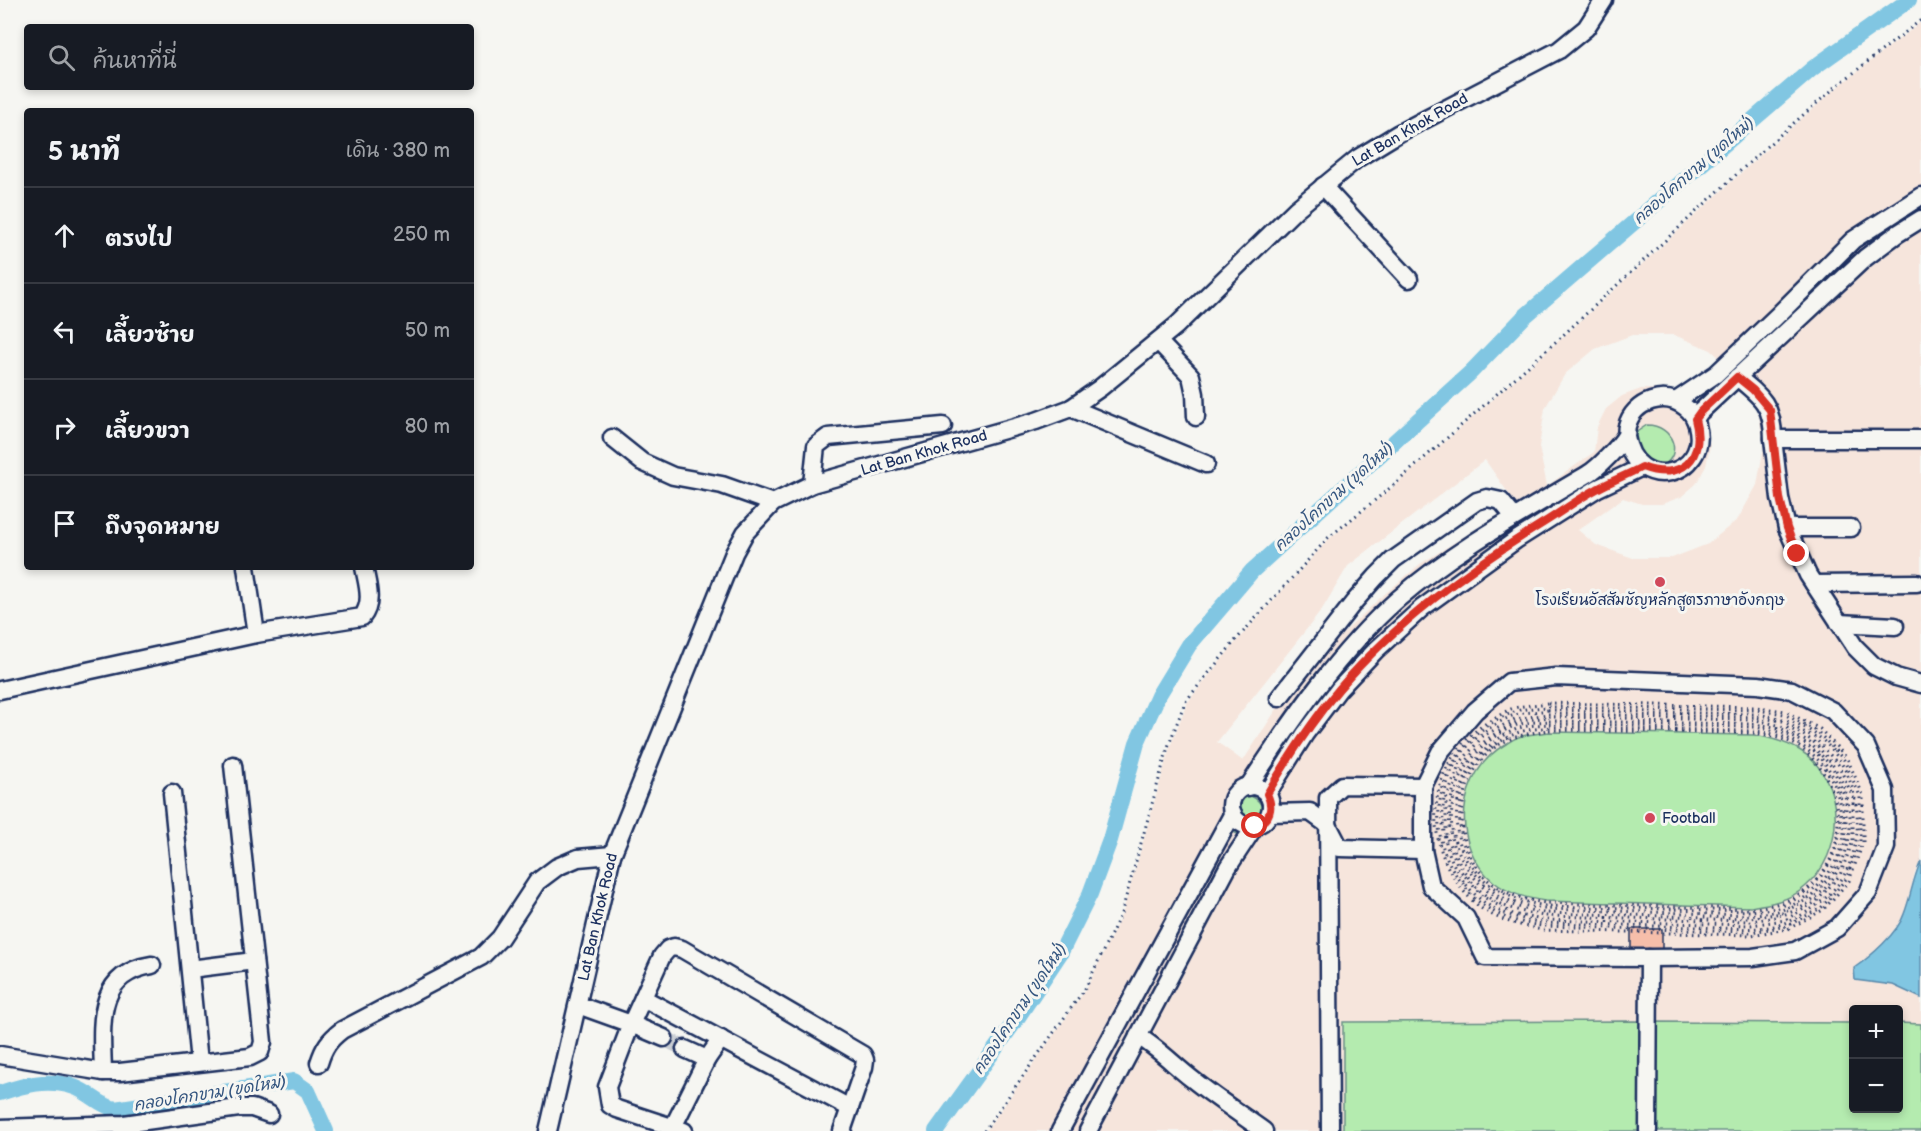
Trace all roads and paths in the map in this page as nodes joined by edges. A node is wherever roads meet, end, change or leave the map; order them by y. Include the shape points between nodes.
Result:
1 (1604, 0) edge
2 (1323, 186) junction
3 (1921, 197) edge
4 (1921, 219) edge
5 (1409, 279) dead end
6 (1158, 341) junction
7 (1737, 377) junction
8 (1676, 401) junction
9 (1071, 408) junction
10 (1196, 417) dead end
11 (1695, 419) junction
12 (943, 426) dead end
13 (1626, 435) junction
14 (612, 438) dead end
15 (1773, 439) junction
16 (1921, 439) edge
17 (1206, 464) dead end
18 (1642, 467) junction
19 (812, 484) junction
20 (773, 503) junction
21 (1514, 517) junction
22 (1787, 528) junction
23 (1851, 528) dead end
24 (246, 570) edge
25 (364, 570) edge
26 (1917, 583) dead end
27 (1814, 584) junction
28 (1839, 623) junction
29 (1894, 626) dead end
30 (256, 634) junction
31 (1323, 644) junction
32 (1340, 660) junction
33 (1921, 684) edge
34 (0, 690) edge
35 (1279, 698) dead end
36 (1755, 720) junction
37 (233, 765) dead end
38 (1423, 786) junction
39 (1248, 787) junction
40 (172, 793) dead end
41 (1328, 798) junction
42 (1269, 802) junction
43 (1310, 812) junction
44 (1233, 813) junction
45 (1328, 825) junction
46 (1255, 826) junction
47 (1423, 850) junction
48 (612, 855) junction
49 (1649, 958) junction
50 (254, 961) junction
51 (152, 965) dead end
52 (190, 969) junction
53 (643, 998) junction
54 (578, 1005) junction
55 (631, 1024) junction
56 (1138, 1035) junction
57 (664, 1038) tunnel mouth
58 (721, 1039) junction
59 (685, 1049) tunnel mouth
60 (0, 1055) edge
61 (708, 1059) junction
62 (199, 1062) junction
63 (320, 1063) dead end
64 (103, 1072) junction
65 (1079, 1098) junction
66 (850, 1108) junction
67 (1099, 1110) junction
68 (269, 1114) dead end
69 (0, 1128) edge
70 (679, 1129) edge
71 (548, 1131) edge
72 (842, 1131) edge
73 (1060, 1131) edge
74 (1088, 1131) edge
75 (1264, 1131) edge
76 (1330, 1131) edge
77 (1648, 1131) edge

1 - 2 street, Lat Ban Khok Road via 1586,28 1559,51 1399,133
2 - 5 street
2 - 6 street, Lat Ban Khok Road
3 - 8 street via 1853,240 1716,374
4 - 7 street via 1865,258
6 - 9 street, Lat Ban Khok Road
6 - 10 street via 1191,376
7 - 11 street
7 - 15 street via 1770,410
8 - 11 street via 1688,408
8 - 13 street via 1653,400 1642,405 1633,413
9 - 17 street
9 - 19 street, Lat Ban Khok Road via 1036,422
11 - 18 street via 1700,435 1697,451 1687,464 1673,472 1657,473
12 - 19 street via 828,437 816,446
13 - 18 street via 1627,448
13 - 21 street via 1592,472
14 - 20 street via 642,462 673,476 722,484
15 - 16 street
15 - 22 street
18 - 42 street via 1598,488 1516,540 1422,608 1339,689 1305,734
19 - 20 street, Lat Ban Khok Road
20 - 48 street, Lat Ban Khok Road via 745,533 734,553
21 - 31 street via 1501,501 1477,501 1393,560 1354,602
21 - 32 street via 1443,563 1398,600
22 - 23 street
22 - 27 street
24 - 30 street
25 - 30 street via 369,598 368,609 362,616
26 - 27 street
27 - 28 street
28 - 29 street
28 - 33 street via 1874,666
30 - 34 street
31 - 32 street
31 - 35 street
32 - 39 street via 1287,728
36 - 36 path via 1549,727 1519,732 1492,747 1472,770 1460,802 1460,833 1471,862 1491,886 1518,901 1545,906 1750,911 1780,907 1808,891 1828,868 1840,839 1839,800 1827,771 1806,748
36 - 36 path via 1549,721 1517,725 1488,741 1466,766 1453,801 1453,834 1465,866 1487,891 1515,907 1544,913 1750,918 1782,913 1812,897 1834,872 1846,840 1846,799 1833,768 1810,743
36 - 36 path via 1548,714 1515,719 1484,736 1460,763 1449,790 1446,836 1459,869 1482,896 1513,914 1543,920 1751,925 1785,920 1816,902 1840,875 1853,841 1853,797 1838,764 1814,737 1782,721
36 - 36 path via 1548,707 1513,712 1479,730 1454,759 1439,798 1440,837 1453,873 1478,902 1511,921 1542,926 1751,932 1787,926 1821,908 1846,879 1860,842 1860,796 1844,760 1818,732 1784,714
37 - 50 street
38 - 41 street via 1342,786
38 - 47 street
38 - 49 street via 1440,752 1475,711 1509,682 1556,677 1758,684 1792,690 1833,711 1866,746 1885,790 1886,847 1868,892 1837,928 1795,951 1753,957
39 - 42 street via 1256,787
39 - 44 street via 1236,794 1231,806
40 - 52 street
41 - 43 street
41 - 45 street
42 - 43 street via 1292,812
42 - 46 street via 1267,819
43 - 45 street
44 - 46 street via 1242,824
44 - 65 street
45 - 47 street via 1340,848
45 - 76 street
46 - 56 street via 1228,867
47 - 49 street via 1431,886 1466,918 1485,957
48 - 54 street, Lat Ban Khok Road
48 - 63 street via 578,858 557,867 537,882 500,938 481,957 342,1030 328,1041
49 - 77 street
50 - 52 street
50 - 62 street via 263,1042 260,1052 250,1057
51 - 64 street via 136,967 111,987 101,1024
52 - 62 street
53 - 55 street
53 - 58 street
53 - 66 street via 662,956 668,949 682,949 863,1054 864,1067
54 - 55 street
54 - 71 street, Lat Ban Khok Road
55 - 57 street
55 - 70 street via 607,1087 610,1105
56 - 67 street
56 - 75 street
58 - 61 street
58 - 66 street
59 - 61 street
60 - 64 street
61 - 70 street
62 - 64 street
65 - 67 street
65 - 73 street
66 - 72 street
67 - 74 street
68 - 69 street via 239,1108 124,1124

